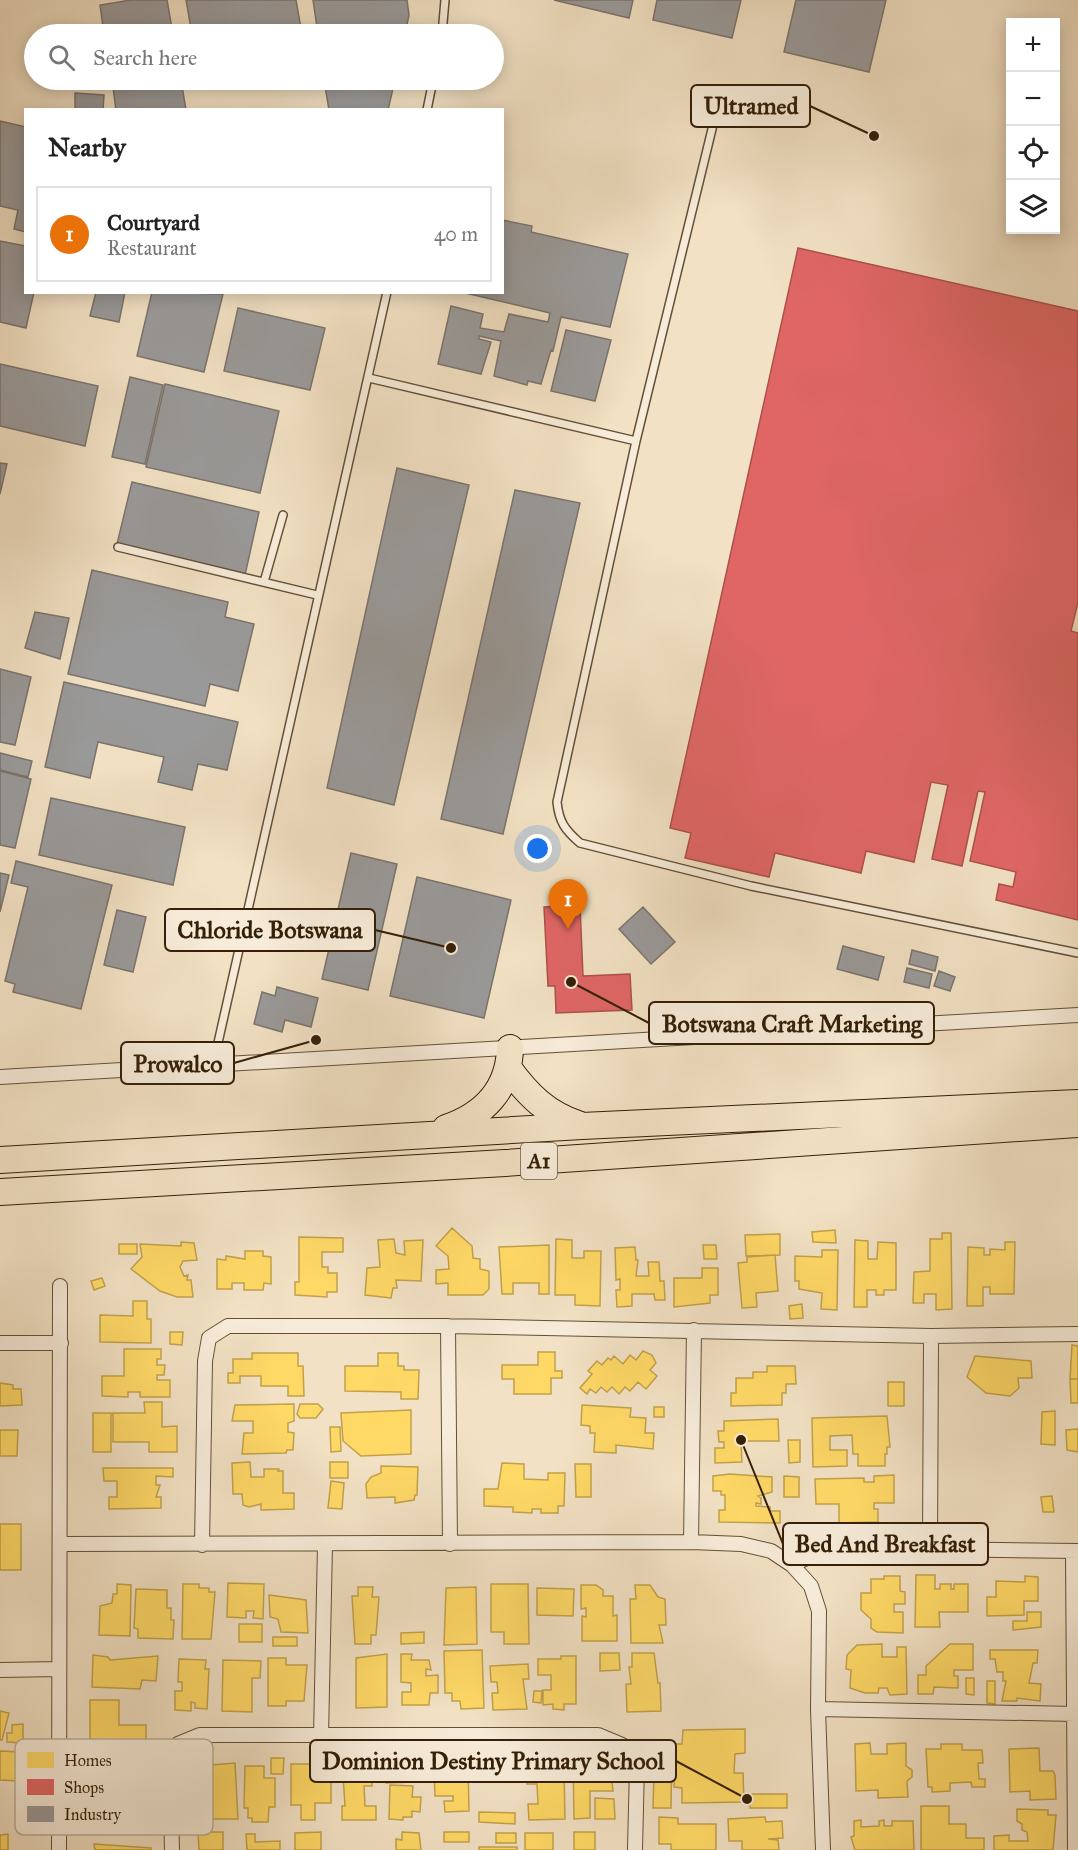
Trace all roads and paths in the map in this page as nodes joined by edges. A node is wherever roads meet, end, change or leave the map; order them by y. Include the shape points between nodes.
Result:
1 (445, 0) edge
2 (443, 24) edge
3 (431, 90) edge
4 (796, 94) dead end
5 (427, 108) edge
6 (387, 294) edge
7 (369, 378) junction
8 (636, 441) junction
9 (283, 515) dead end
10 (118, 547) dead end
11 (264, 582) junction
12 (317, 595) junction
13 (1078, 953) edge
14 (1078, 1015) edge
15 (510, 1058) junction
16 (213, 1065) junction
17 (0, 1077) edge
18 (1078, 1103) edge
19 (1078, 1124) edge
20 (582, 1126) junction
21 (404, 1136) junction
22 (0, 1160) edge
23 (0, 1192) edge
24 (60, 1286) dead end
25 (448, 1326) junction
26 (694, 1330) junction
27 (1078, 1334) edge
28 (931, 1336) junction
29 (0, 1343) edge
30 (61, 1343) junction
31 (691, 1542) junction
32 (61, 1544) junction
33 (450, 1544) junction
34 (202, 1545) junction
35 (325, 1545) junction
36 (930, 1549) junction
37 (1076, 1551) edge
38 (792, 1565) junction
39 (60, 1669) junction
40 (0, 1670) edge
41 (818, 1709) junction
42 (1075, 1714) junction
43 (321, 1736) junction
44 (60, 1739) edge
45 (190, 1739) edge
46 (59, 1835) edge
47 (172, 1835) edge
48 (59, 1850) edge
49 (172, 1850) edge
50 (635, 1850) edge
51 (823, 1850) edge
52 (1075, 1850) edge

1 - 2 lane
3 - 5 lane
4 - 8 lane via 747,93 726,103 713,125
6 - 7 lane
7 - 8 lane
7 - 12 lane
8 - 13 lane via 557,802 559,821 568,833 580,843 751,886
9 - 11 lane
10 - 11 lane
11 - 12 lane
12 - 16 lane
14 - 15 street
15 - 16 street
15 - 20 highway via 524,1089 548,1112
15 - 21 highway via 491,1099 466,1120
16 - 17 street
18 - 20 highway, A1
19 - 23 highway, A1 via 494,1164
20 - 21 highway, A1
21 - 22 highway, A1
24 - 30 street
25 - 26 street
25 - 33 street
25 - 34 street via 228,1326 209,1338 205,1361
26 - 28 street
26 - 31 street
27 - 28 street
28 - 36 street
29 - 30 street
30 - 32 street
31 - 33 street
31 - 38 street via 741,1544 771,1551
32 - 34 street
32 - 39 street
33 - 35 street
34 - 35 street
35 - 43 street
36 - 37 street
36 - 38 street via 855,1539 835,1544
37 - 42 street
38 - 41 street via 811,1586 819,1611
39 - 40 street
39 - 44 street
41 - 42 street
41 - 51 street
42 - 52 street
43 - 45 street via 200,1735
43 - 50 street via 598,1735 622,1745 637,1765
46 - 48 street
47 - 49 street

